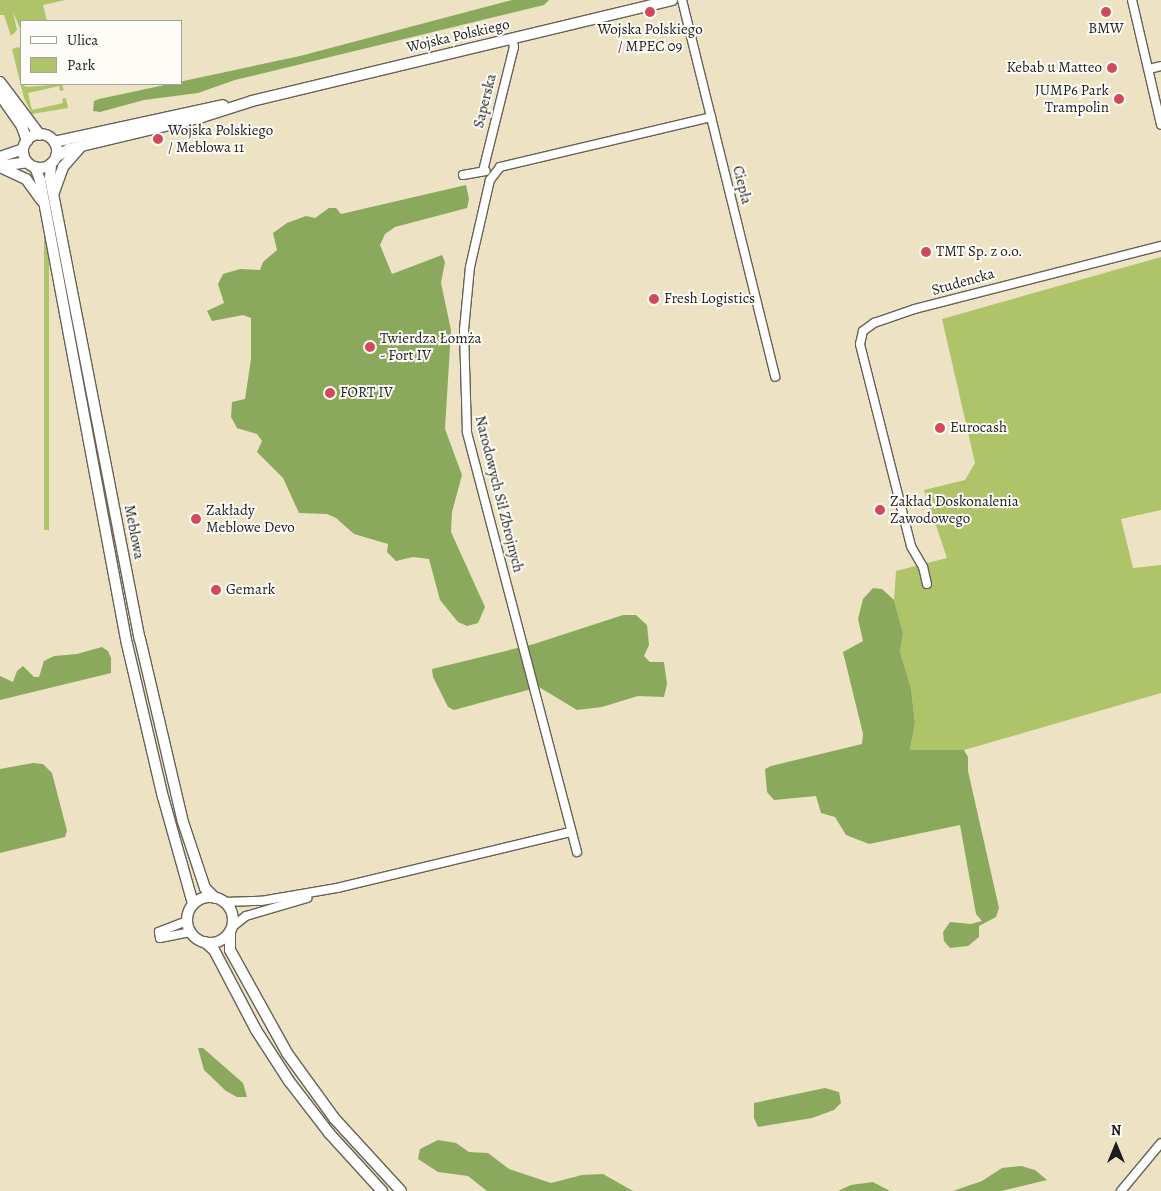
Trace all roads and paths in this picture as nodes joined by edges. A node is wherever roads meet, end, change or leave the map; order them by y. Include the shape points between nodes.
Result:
1 (672, 0) edge
2 (682, 0) edge
3 (1132, 0) edge
4 (512, 38) junction
5 (1161, 66) edge
6 (1148, 69) junction
7 (0, 82) edge
8 (0, 95) edge
9 (252, 101) junction
10 (711, 117) junction
11 (1161, 124) edge
12 (40, 135) junction
13 (54, 142) junction
14 (25, 145) junction
15 (81, 146) junction
16 (0, 157) edge
17 (53, 160) junction
18 (31, 164) junction
19 (0, 166) edge
20 (483, 171) junction
21 (495, 171) junction
22 (463, 176) dead end
23 (54, 193) junction
24 (43, 201) junction
25 (1161, 246) edge
26 (775, 377) dead end
27 (927, 584) dead end
28 (571, 832) junction
29 (577, 852) dead end
30 (337, 888) junction
31 (220, 900) junction
32 (193, 904) junction
33 (187, 921) junction
34 (230, 930) junction
35 (191, 932) junction
36 (205, 942) junction
37 (1161, 1142) edge
38 (382, 1191) edge
39 (401, 1191) edge
40 (1121, 1191) edge

1 - 4 main road, Wojska Polskiego
2 - 10 street, Ciepła
3 - 6 street
4 - 9 main road, Wojska Polskiego
4 - 20 street, Saperska via 514,47
5 - 6 street
6 - 11 street
7 - 12 main road
8 - 14 main road, Meblowa via 22,127
9 - 13 main road, Wojska Polskiego
9 - 15 main road, Wojska Polskiego via 202,117
10 - 21 street via 506,165
10 - 26 street, Ciepła
12 - 13 main road
12 - 14 main road
13 - 17 main road, Meblowa
14 - 16 main road
14 - 18 main road, Meblowa
15 - 17 main road, Wojska Polskiego
15 - 23 main road via 63,167
17 - 18 main road, Wojska Polskiego
17 - 23 main road, Meblowa
18 - 19 main road
18 - 24 main road, Meblowa via 40,180
19 - 24 main road via 26,179
20 - 21 street
20 - 22 street
21 - 28 street, Narodowych Sił Zbrojnych via 490,180 467,284 464,415
23 - 31 main road, Meblowa via 145,662 183,822 204,888
24 - 32 main road, Meblowa via 124,630 163,797
25 - 27 street, Studencka via 915,309 863,331 860,344 906,527
28 - 29 street, Narodowych Sił Zbrojnych
28 - 30 street
30 - 31 street via 261,902
30 - 34 street via 246,916
31 - 32 main road via 201,899
31 - 34 main road via 233,917
32 - 33 main road
33 - 35 main road
33 - 35 street via 160,935
34 - 36 main road via 219,941
34 - 39 main road via 230,950 286,1053 334,1118
35 - 36 main road
36 - 38 main road via 214,950 256,1030 289,1080 329,1132
37 - 40 street

